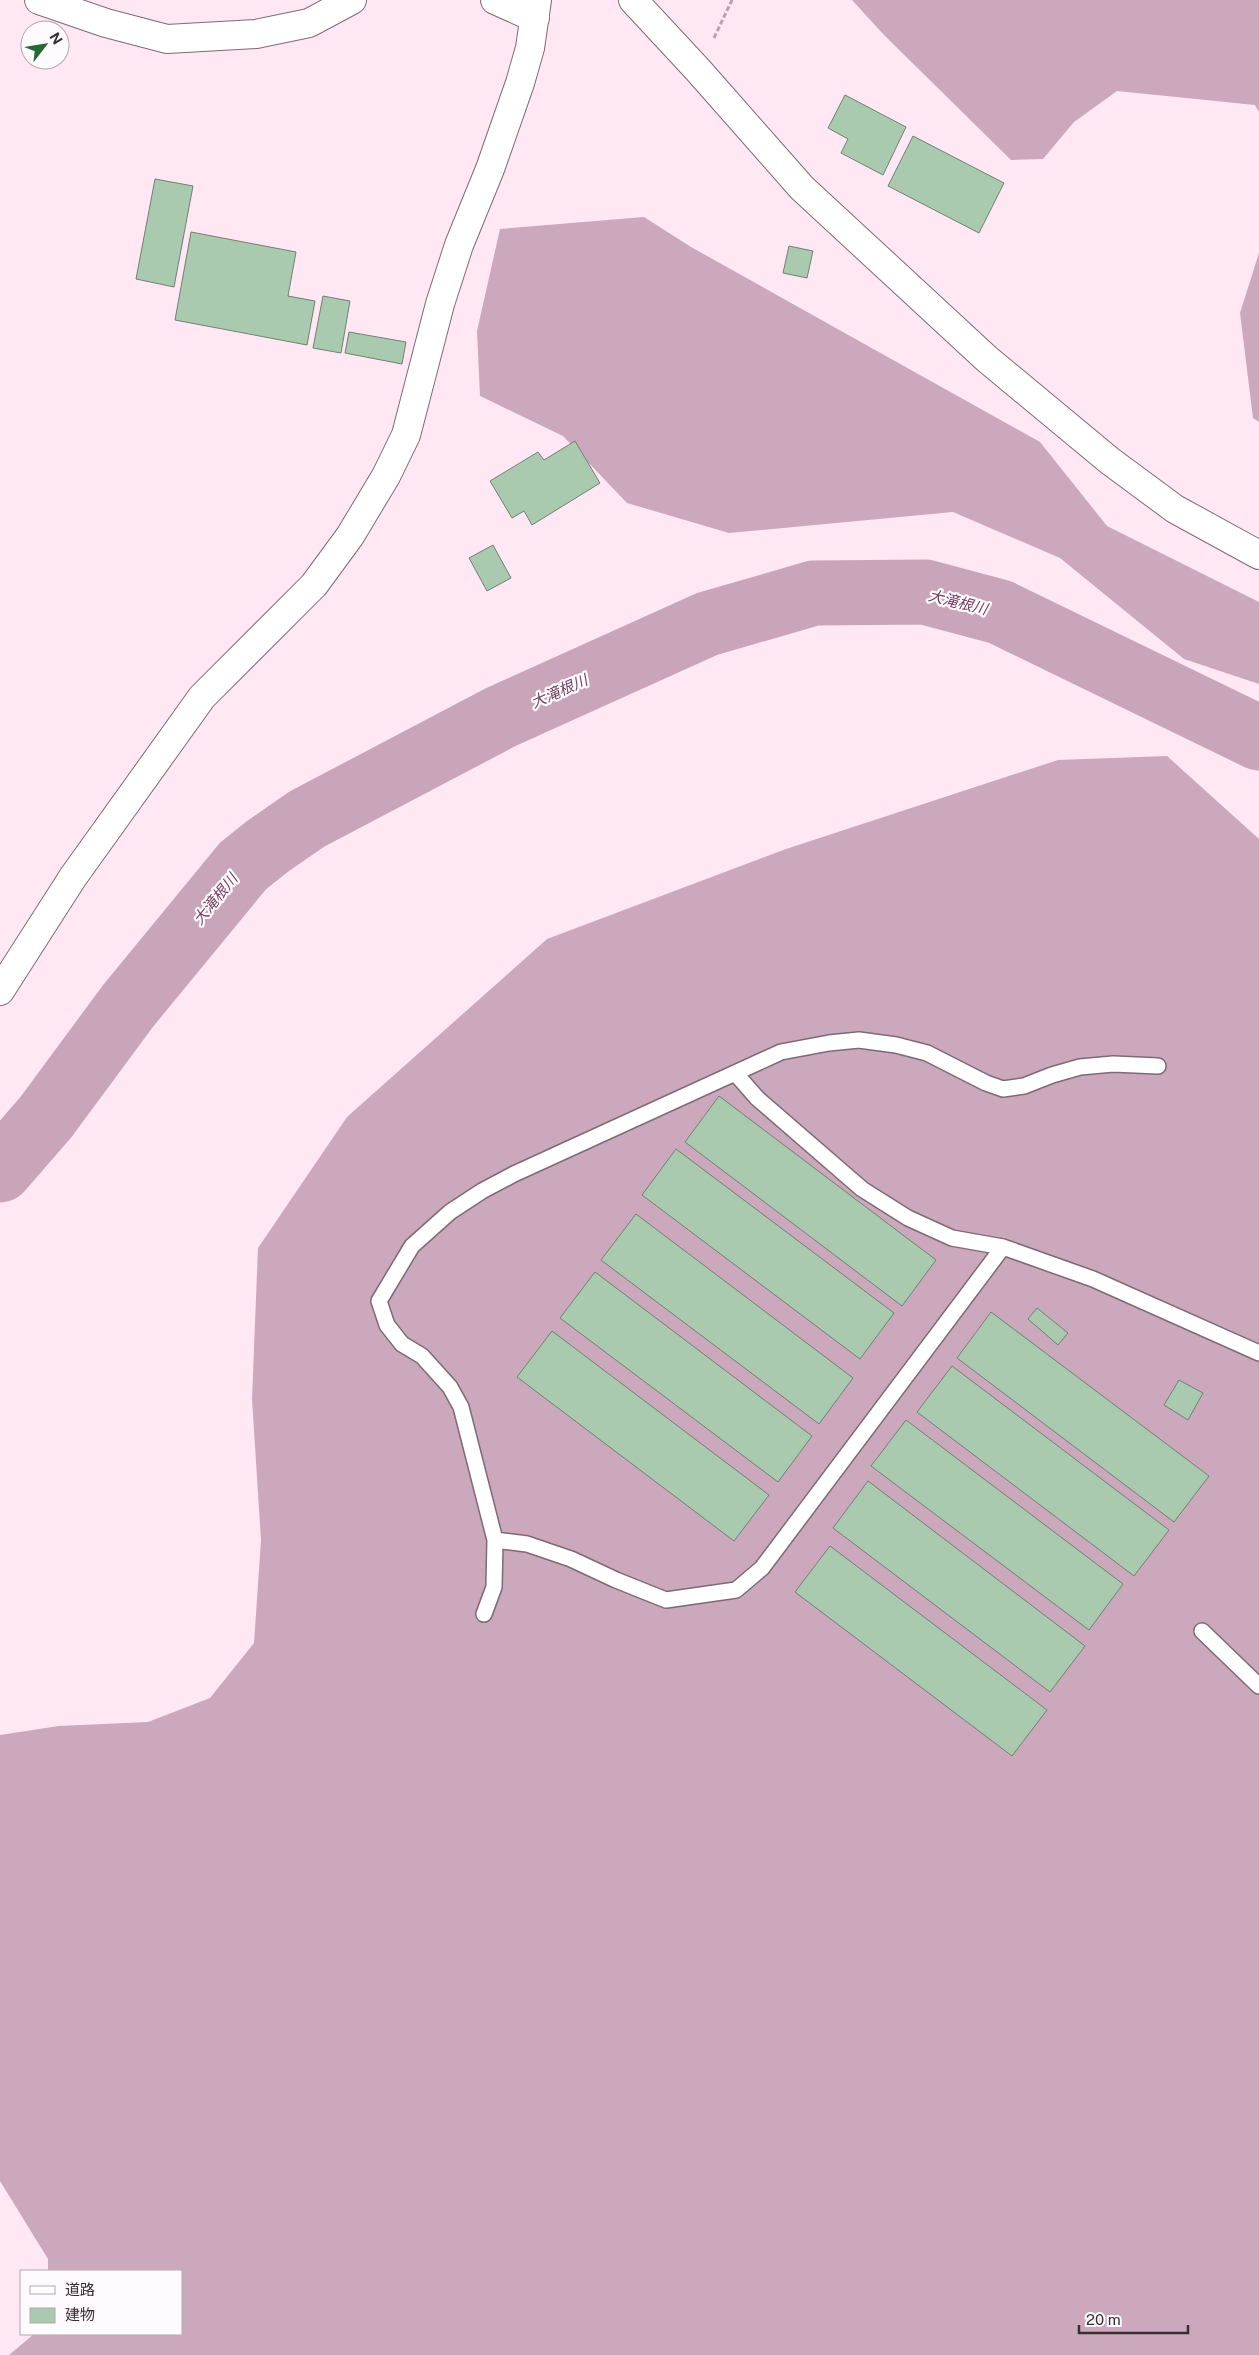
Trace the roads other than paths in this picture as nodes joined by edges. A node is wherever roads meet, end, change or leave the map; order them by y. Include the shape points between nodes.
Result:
1 (39, 0) edge
2 (352, 0) edge
3 (495, 0) edge
4 (633, 0) edge
5 (536, 9) edge
6 (1259, 555) edge
7 (0, 991) edge
8 (1158, 1066) dead end
9 (736, 1074) junction
10 (1003, 1247) junction
11 (1259, 1353) edge
12 (495, 1540) junction
13 (484, 1614) dead end
14 (1202, 1631) dead end
15 (1259, 1686) edge

1 - 2 street via 167,39 256,34 309,24
3 - 5 street
4 - 6 street via 802,188 987,359 1110,461 1175,509
5 - 7 street via 520,84 459,245 406,435 386,476 350,536 314,585 202,697 73,877
8 - 9 lane via 1113,1064 1080,1067 1024,1086 1003,1089 927,1053 858,1040 781,1052
9 - 10 lane via 757,1098 862,1189 908,1218 952,1238
9 - 12 lane via 594,1136 482,1191 450,1212 412,1246 380,1301 388,1325 402,1344 422,1356 450,1387 461,1407
10 - 11 lane via 1093,1278
10 - 12 lane via 762,1568 736,1590 666,1600 571,1559 527,1544
12 - 13 lane via 494,1587
14 - 15 lane

